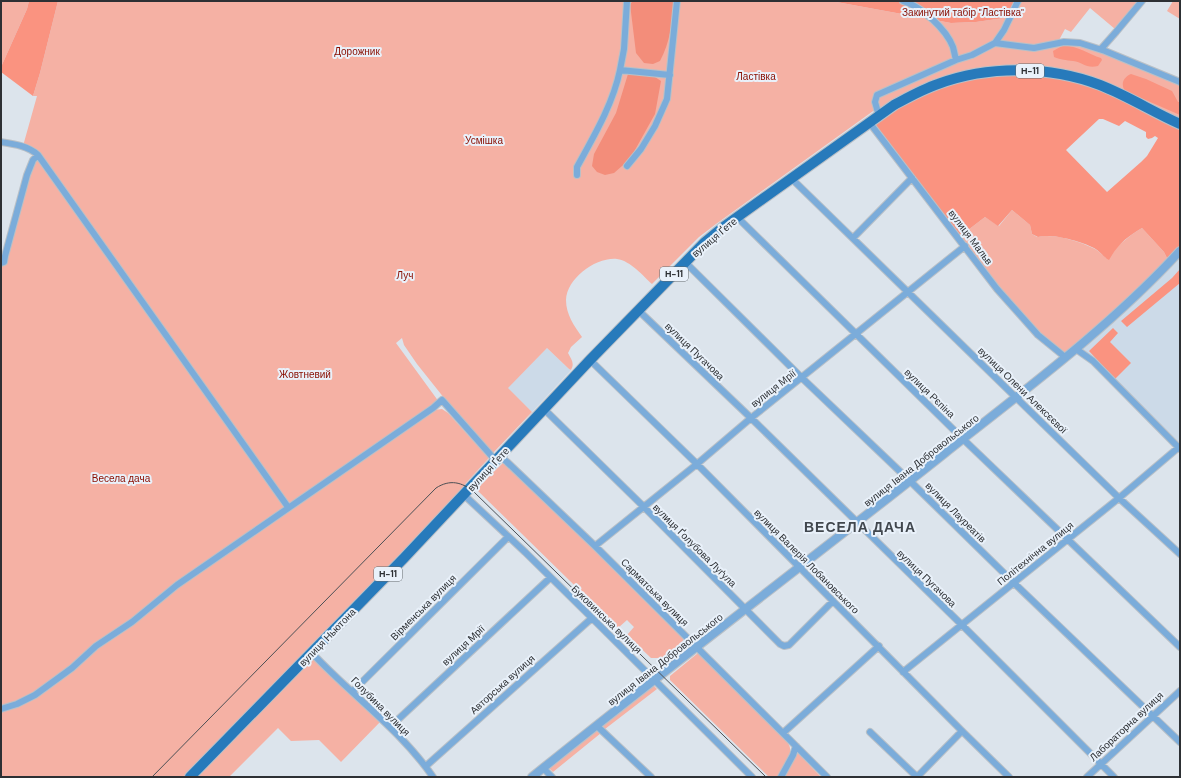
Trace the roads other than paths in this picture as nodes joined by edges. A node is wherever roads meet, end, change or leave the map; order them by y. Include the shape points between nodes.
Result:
1 (628, 1) edge
2 (677, 1) edge
3 (903, 1) edge
4 (1018, 1) edge
5 (1142, 1) edge
6 (995, 43) junction
7 (1101, 49) junction
8 (956, 60) junction
9 (620, 70) junction
10 (670, 75) junction
11 (1180, 82) edge
12 (879, 116) junction
13 (869, 122) junction
14 (1180, 124) edge
15 (1, 142) edge
16 (38, 155) junction
17 (627, 166) dead end
18 (577, 175) dead end
19 (912, 178) junction
20 (792, 179) junction
21 (737, 217) junction
22 (853, 238) junction
23 (965, 246) junction
24 (1180, 251) edge
25 (685, 262) junction
26 (2, 263) edge
27 (909, 292) junction
28 (639, 311) junction
29 (856, 334) junction
30 (1076, 349) junction
31 (1065, 357) junction
32 (590, 360) junction
33 (802, 378) junction
34 (1016, 397) junction
35 (544, 409) junction
36 (751, 418) junction
37 (963, 439) junction
38 (1179, 448) edge
39 (498, 459) junction
40 (697, 464) junction
41 (910, 481) junction
42 (464, 495) junction
43 (1119, 498) junction
44 (288, 507) junction
45 (644, 507) junction
46 (857, 523) junction
47 (508, 537) junction
48 (1068, 540) junction
49 (595, 546) junction
50 (1180, 554) edge
51 (799, 567) junction
52 (550, 578) junction
53 (1014, 583) junction
54 (833, 601) junction
55 (745, 609) junction
56 (592, 618) junction
57 (962, 625) junction
58 (879, 646) junction
59 (1180, 647) edge
60 (697, 648) junction
61 (312, 653) junction
62 (903, 672) junction
63 (656, 680) junction
64 (1180, 691) edge
65 (352, 692) junction
66 (1, 709) edge
67 (1153, 716) junction
68 (597, 726) junction
69 (390, 727) junction
70 (870, 732) dead end
71 (962, 732) junction
72 (783, 733) junction
73 (1180, 742) edge
74 (796, 746) junction
75 (1100, 763) junction
76 (426, 766) junction
77 (543, 768) junction
78 (190, 777) edge
79 (433, 777) edge
80 (532, 777) edge
81 (552, 777) edge
82 (651, 777) edge
83 (752, 777) edge
84 (782, 777) edge
85 (827, 777) edge
86 (1009, 777) edge
87 (1087, 777) edge
88 (1114, 777) edge

1 - 9 street
2 - 10 street
3 - 8 street via 927,14 949,40
4 - 6 street
5 - 7 street
6 - 7 street via 1034,48 1072,42
6 - 8 street
7 - 11 street
8 - 12 street via 877,95 875,102
9 - 10 street
9 - 18 street via 604,115 577,167
10 - 17 street via 667,99 655,126
12 - 13 main road, вулиця Ґете / Н-11
12 - 14 main road, Н-11 via 919,92 950,80 980,73 1019,71 1056,73 1094,83
13 - 19 street, вулиця Мальв
13 - 20 main road, вулиця Ґете / Н-11
15 - 16 street via 23,146
16 - 26 street via 27,175
16 - 44 street
19 - 22 street
19 - 23 street, вулиця Мальв
20 - 21 main road, вулиця Ґете / Н-11
20 - 22 street, вулиця Олени Алексєєвої
21 - 25 main road, вулиця Ґете / Н-11 via 705,242
21 - 29 street, вулиця Рєпіна
22 - 27 street, вулиця Олени Алексєєвої
23 - 27 street, вулиця Мрії
23 - 31 street, вулиця Мальв via 1020,315 1046,343
24 - 30 street, вулиця Івана Добровольського
25 - 28 main road, вулиця Ґете / Н-11
25 - 33 street, вулиця Лауреатів
27 - 29 street, вулиця Мрії
27 - 34 street, вулиця Олени Алексєєвої
28 - 32 main road, вулиця Ґете / Н-11
28 - 36 street, вулиця Пугачова
29 - 33 street, вулиця Мрії
29 - 37 street, вулиця Рєпіна
30 - 31 street, вулиця Івана Добровольського
30 - 38 street via 1093,361
31 - 34 street, вулиця Івана Добровольського
32 - 35 main road, вулиця Ґете / Н-11
32 - 40 street, вулиця Валерія Лобановського
33 - 36 street, вулиця Мрії
33 - 41 street, вулиця Лауреатів
34 - 37 street, вулиця Івана Добровольського
34 - 43 street, вулиця Олени Алексєєвої
35 - 39 main road, вулиця Ґете / Н-11
35 - 45 street, вулиця Ґолубова Луґула
36 - 40 street, вулиця Мрії
36 - 46 street, вулиця Пугачова
37 - 41 street, вулиця Івана Добровольського
37 - 48 street, вулиця Рєпіна
38 - 43 street, Політехнічна вулиця
39 - 42 main road, вулиця Ґете / Н-11
39 - 44 street, Сарматська вулиця via 442,400
39 - 49 street, Сарматська вулиця via 508,462
40 - 45 street, вулиця Мрії
40 - 51 street, вулиця Валерія Лобановського
41 - 46 street, вулиця Івана Добровольського
41 - 53 street, вулиця Лауреатів
42 - 47 street, Буковинська вулиця
42 - 61 main road, вулиця Ньютона / Н-11
43 - 48 street, Політехнічна вулиця
43 - 50 street, вулиця Олени Алексєєвої
44 - 66 street via 177,585 35,695
45 - 49 street, вулиця Мрії
45 - 55 street, вулиця Ґолубова Луґула
46 - 51 street, вулиця Івана Добровольського
46 - 57 street, вулиця Пугачова
47 - 52 street, Буковинська вулиця
47 - 65 street, Вірменська вулиця
48 - 53 street, Політехнічна вулиця
48 - 59 street, вулиця Рєпіна
49 - 60 street, Сарматська вулиця
51 - 54 street, вулиця Валерія Лобановського
51 - 55 street, вулиця Івана Добровольського
52 - 56 street, Буковинська вулиця
52 - 69 street, вулиця Мрії
53 - 57 street, Політехнічна вулиця
53 - 67 street, вулиця Лауреатів
54 - 55 street, вулиця Ґолубова Луґула via 784,646
54 - 58 street, вулиця Валерія Лобановського
55 - 60 street, вулиця Івана Добровольського
56 - 63 street, Буковинська вулиця
56 - 76 street, Авторська вулиця
57 - 62 street, Політехнічна вулиця
57 - 75 street, вулиця Пугачова
58 - 62 street, вулиця Валерія Лобановського
58 - 72 street
60 - 63 street, вулиця Івана Добровольського
60 - 72 street, Сарматська вулиця
61 - 65 street, Голубина вулиця
61 - 78 main road, вулиця Ньютона / Н-11
62 - 71 street, вулиця Валерія Лобановського
63 - 68 street, вулиця Івана Добровольського
63 - 83 street, Буковинська вулиця
64 - 67 street, Лабораторна вулиця
65 - 69 street, Голубина вулиця
67 - 73 street, вулиця Лауреатів
67 - 75 street, Лабораторна вулиця
68 - 77 street, вулиця Івана Добровольського
68 - 82 street
69 - 76 street, Голубина вулиця
70 - 71 street via 916,777
71 - 86 street, вулиця Валерія Лобановського
72 - 74 street, Сарматська вулиця
74 - 84 street
74 - 85 street, Сарматська вулиця
75 - 87 street, Лабораторна вулиця
75 - 88 street, вулиця Пугачова
76 - 79 street, Голубина вулиця
77 - 80 street, вулиця Івана Добровольського
77 - 81 street

